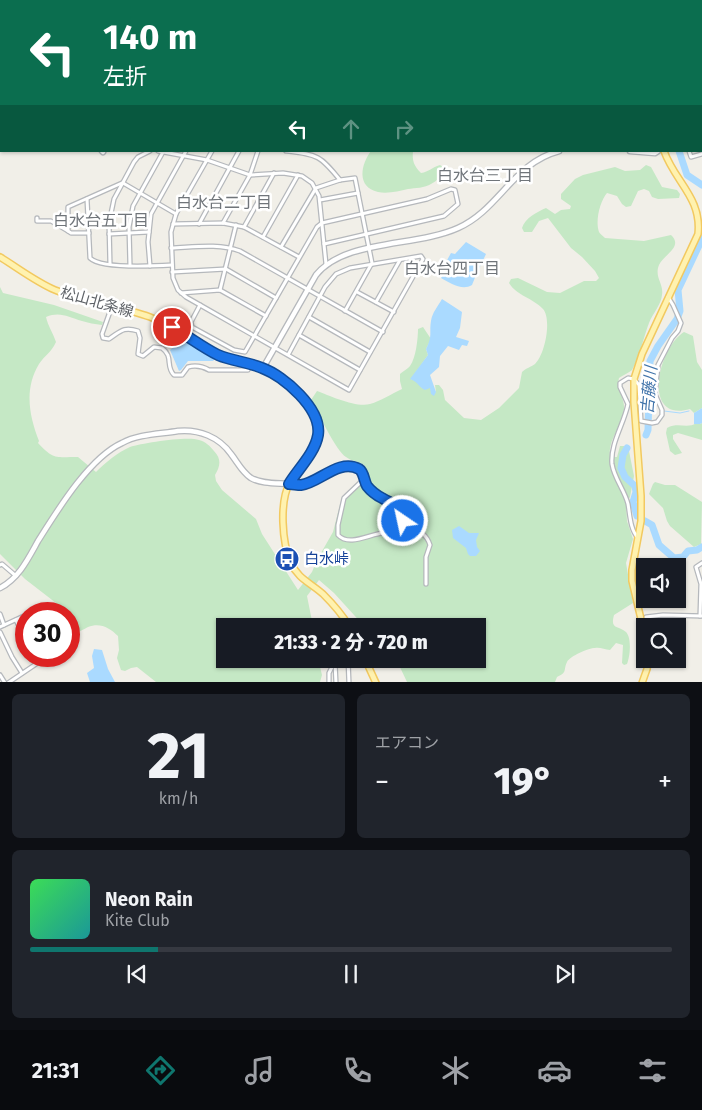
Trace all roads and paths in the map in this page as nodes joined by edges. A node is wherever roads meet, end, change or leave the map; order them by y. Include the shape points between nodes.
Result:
1 (148, 152) edge
2 (161, 152) edge
3 (211, 152) edge
4 (238, 152) edge
5 (258, 152) edge
6 (556, 152) edge
7 (637, 152) edge
8 (656, 152) edge
9 (664, 152) edge
10 (689, 152) edge
11 (185, 153) edge
12 (310, 153) edge
13 (702, 154) edge
14 (207, 160) junction
15 (228, 168) junction
16 (275, 173) junction
17 (250, 175) junction
18 (298, 176) junction
19 (340, 180) junction
20 (123, 182) junction
21 (316, 188) junction
22 (140, 192) junction
23 (358, 193) junction
24 (87, 198) junction
25 (320, 200) junction
26 (157, 203) junction
27 (176, 214) junction
28 (363, 215) junction
29 (37, 218) dead end
30 (223, 223) junction
31 (322, 223) junction
32 (173, 224) junction
33 (199, 224) junction
34 (236, 225) junction
35 (244, 227) junction
36 (68, 231) junction
37 (149, 232) junction
38 (89, 233) junction
39 (128, 233) junction
40 (109, 234) junction
41 (367, 235) junction
42 (263, 237) junction
43 (324, 244) junction
44 (231, 247) junction
45 (280, 247) junction
46 (171, 248) junction
47 (369, 249) junction
48 (0, 257) edge
49 (299, 257) junction
50 (400, 259) junction
51 (372, 263) junction
52 (110, 264) junction
53 (326, 264) junction
54 (130, 265) junction
55 (172, 265) junction
56 (150, 266) junction
57 (226, 270) junction
58 (172, 272) junction
59 (288, 278) junction
60 (307, 289) junction
61 (220, 290) junction
62 (357, 292) junction
63 (181, 293) junction
64 (320, 297) junction
65 (668, 297) junction
66 (276, 298) junction
67 (376, 302) junction
68 (200, 305) junction
69 (112, 306) junction
70 (345, 310) junction
71 (394, 312) junction
72 (266, 316) junction
73 (309, 317) junction
74 (383, 332) junction
75 (299, 335) junction
76 (255, 336) junction
77 (275, 347) junction
78 (370, 352) junction
79 (288, 354) junction
80 (250, 364) junction
81 (263, 368) junction
82 (360, 370) junction
83 (634, 379) junction
84 (364, 479) junction
85 (289, 484) junction
86 (638, 538) junction
87 (410, 540) dead end
88 (702, 562) edge
89 (0, 565) edge
90 (16, 576) junction
91 (426, 584) dead end
92 (702, 584) edge
93 (0, 588) edge
94 (0, 614) edge
95 (701, 616) edge
96 (344, 618) edge
97 (641, 618) edge
98 (646, 618) edge
99 (15, 620) edge
100 (2, 626) edge
101 (0, 632) edge
102 (31, 667) edge
103 (332, 668) edge
104 (336, 668) edge
105 (348, 668) edge
106 (369, 668) edge
107 (647, 668) edge
108 (22, 673) junction
109 (0, 675) edge
110 (6, 682) edge
111 (329, 682) edge
112 (336, 682) edge
113 (349, 682) edge
114 (376, 682) edge
115 (642, 682) edge

1 - 20 street via 138,157
2 - 11 street
2 - 22 street
3 - 14 street
4 - 15 street
5 - 17 street
6 - 47 street via 527,166 479,216 464,226
7 - 8 street
9 - 65 main road via 672,168 697,201 702,216 698,234
10 - 13 street via 691,157
11 - 14 street
11 - 26 street
12 - 19 street via 322,159
14 - 15 street
14 - 27 street
15 - 17 street
15 - 33 street
16 - 17 street
16 - 18 street
16 - 35 street
17 - 30 street
18 - 21 street
18 - 42 street
19 - 21 street
19 - 23 street via 355,178
20 - 22 street
20 - 24 street
20 - 40 street via 112,205
21 - 25 street
21 - 45 street
22 - 26 street
22 - 39 street via 132,206
23 - 25 street
23 - 28 street
24 - 36 street via 68,207
24 - 38 street
25 - 31 street
26 - 27 street
26 - 37 street
27 - 32 street
28 - 31 street
28 - 41 street
28 - 41 street via 455,190 458,204 449,213 437,219
29 - 36 street via 37,221 51,221
30 - 33 street
30 - 34 street
31 - 43 street
31 - 49 street
32 - 33 street
32 - 46 street
34 - 35 street
34 - 44 street
35 - 42 street
36 - 38 street
37 - 39 street
37 - 56 street
38 - 52 street via 90,258
39 - 40 street
39 - 54 street
40 - 52 street
41 - 43 street
41 - 47 street
42 - 45 street
43 - 53 street
44 - 46 street
44 - 57 street
44 - 59 street
45 - 49 street
46 - 55 street
47 - 51 street
47 - 53 street
48 - 69 main road, 松山北条線 via 54,290
49 - 59 street
50 - 51 street
50 - 67 street
50 - 71 street via 421,256 423,259
51 - 62 street
51 - 64 street via 336,274
52 - 54 street
53 - 60 street
54 - 56 street
55 - 56 street
55 - 58 street
57 - 58 street
57 - 61 street
57 - 66 street
58 - 63 street via 175,286
59 - 60 street
59 - 66 street
60 - 64 street
60 - 77 street
61 - 63 street
61 - 72 street
62 - 67 street
62 - 70 street
63 - 68 street
64 - 70 street
64 - 73 street
65 - 83 main road
65 - 83 street via 681,323 658,365 656,394 662,415 657,422 641,421 639,385
66 - 72 street
67 - 71 street
68 - 76 street
68 - 76 street via 191,322 192,327 234,350 245,352
69 - 80 main road, 松山北条線 via 151,318 216,354
69 - 80 street via 103,338 109,339 120,330 138,331 138,354 143,356 154,348 162,348 169,354 170,370 174,375 182,375 191,366 209,370 248,370
70 - 74 street
71 - 74 street
72 - 76 street
73 - 75 street
73 - 78 street
74 - 78 street
75 - 79 street
75 - 82 street
76 - 77 street
77 - 79 street
77 - 81 street
78 - 82 street
79 - 82 street via 349,390
80 - 81 main road, 松山北条線
81 - 85 main road, 松山北条線 via 282,379 306,402 318,424 316,443
83 - 86 main road via 641,489
83 - 86 street via 628,378 620,383 628,404 614,444 612,464
84 - 85 street via 358,468 348,467 303,484
84 - 87 street via 344,498 338,535 354,540 386,532 402,540
84 - 91 street via 376,494 401,508 404,523 418,529 428,540
85 - 90 street via 253,479 226,448 202,433 185,430 126,441 107,452 86,474 56,512
85 - 96 main road, 松山北条線 via 284,507 284,533 291,564 299,577 322,593
86 - 97 main road via 632,581
88 - 92 street via 696,567
89 - 90 street
90 - 93 street
92 - 95 street
94 - 100 street
95 - 98 street
99 - 100 street
101 - 108 street
102 - 108 street
103 - 111 street
104 - 112 street
105 - 113 street
106 - 114 main road
107 - 115 main road
108 - 110 street
109 - 110 street

